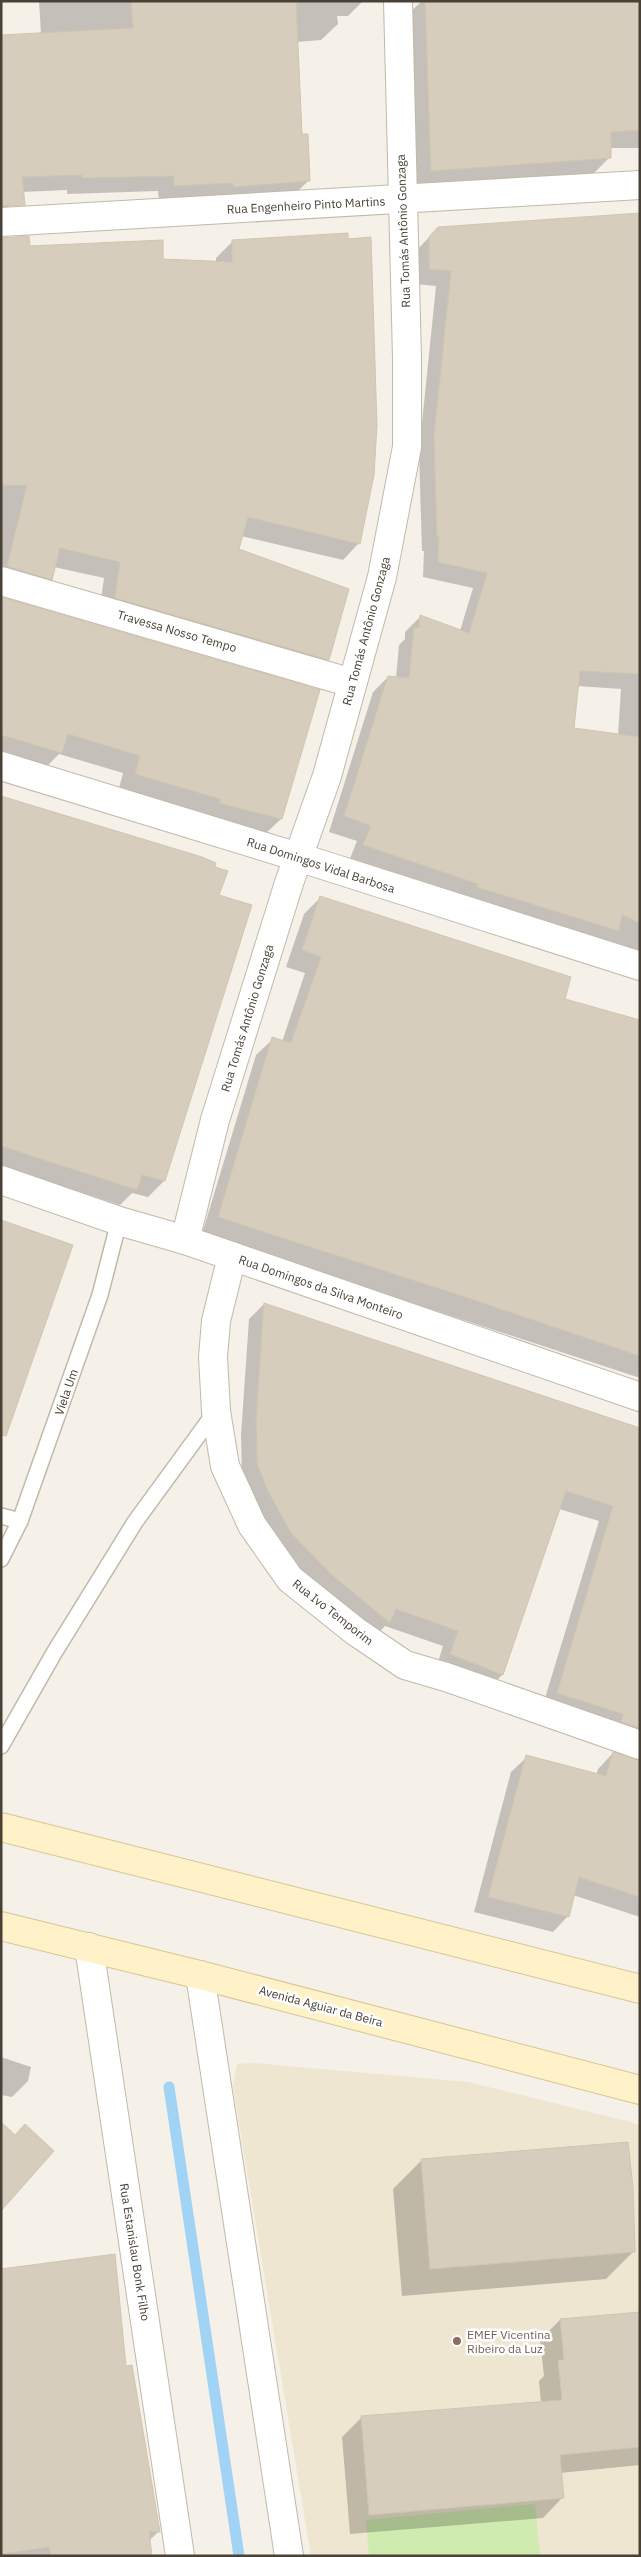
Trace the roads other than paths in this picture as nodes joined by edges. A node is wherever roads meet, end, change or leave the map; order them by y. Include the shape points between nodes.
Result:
1 (398, 1) edge
2 (640, 185) edge
3 (402, 199) junction
4 (1, 222) edge
5 (1, 581) edge
6 (352, 683) junction
7 (1, 766) edge
8 (298, 857) junction
9 (640, 966) edge
10 (1, 1180) edge
11 (120, 1221) junction
12 (185, 1240) junction
13 (232, 1256) junction
14 (640, 1397) edge
15 (216, 1411) junction
16 (1, 1516) edge
17 (20, 1521) junction
18 (1, 1559) edge
19 (640, 1745) edge
20 (1, 1746) edge
21 (1, 1827) edge
22 (1, 1926) edge
23 (89, 1947) junction
24 (200, 1975) junction
25 (640, 1988) edge
26 (640, 2090) edge
27 (180, 2556) edge
28 (289, 2556) edge

1 - 3 street, Rua Tomás Antônio Gonzaga
2 - 3 street, Rua Engenheiro Pinto Martins
3 - 4 street, Rua Engenheiro Pinto Martins
3 - 6 street, Rua Tomás Antônio Gonzaga via 407,447 382,577
5 - 6 street, Travessa Nosso Tempo
6 - 8 street, Rua Tomás Antônio Gonzaga via 326,776
7 - 8 street, Rua Domingos Vidal Barbosa
8 - 9 street, Rua Domingos Vidal Barbosa
8 - 12 street, Rua Tomás Antônio Gonzaga via 215,1120
10 - 11 street, Rua Domingos da Silva Monteiro
11 - 12 street, Rua Domingos da Silva Monteiro
11 - 17 lane, Viela Um via 100,1295
12 - 13 street, Rua Domingos da Silva Monteiro
13 - 14 street, Rua Domingos da Silva Monteiro
13 - 15 street, Rua Ivo Temporim via 216,1321 213,1356
15 - 19 street, Rua Ivo Temporim via 225,1466 252,1525 290,1579 355,1631 405,1665
15 - 20 lane via 135,1522
16 - 17 lane
17 - 18 lane, Viela Um
21 - 25 main road
22 - 23 main road, Avenida Aguiar da Beira
23 - 24 main road, Avenida Aguiar da Beira
23 - 27 street, Rua Estanislau Bonk Filho
24 - 26 main road, Avenida Aguiar da Beira
24 - 28 street

